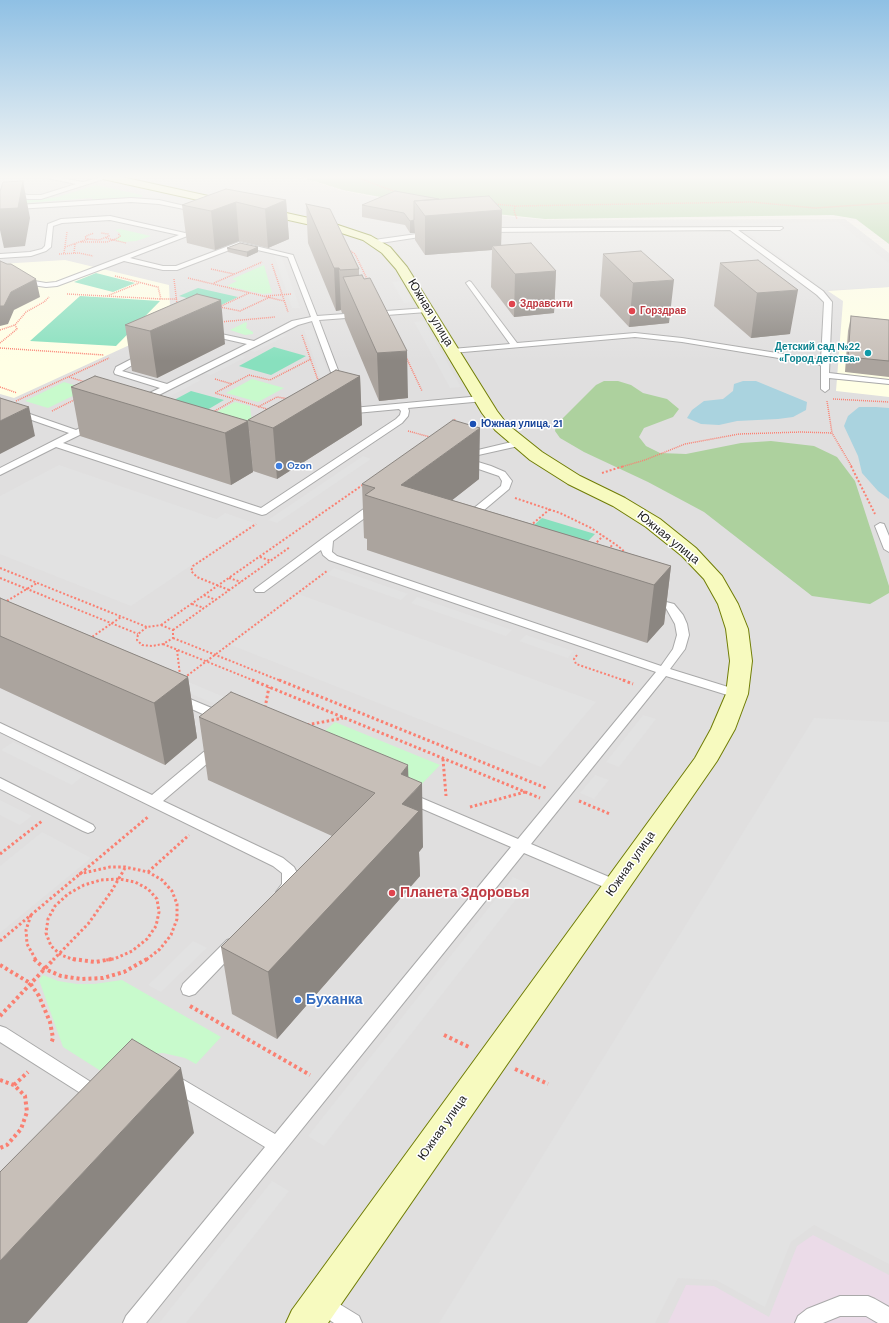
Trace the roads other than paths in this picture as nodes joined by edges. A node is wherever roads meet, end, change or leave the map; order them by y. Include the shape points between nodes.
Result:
1 (49, 238) edge
2 (179, 238) edge
3 (365, 238) edge
4 (408, 238) edge
5 (744, 238) edge
6 (374, 242) junction
7 (0, 256) edge
8 (124, 259) junction
9 (0, 270) edge
10 (469, 283) dead end
11 (427, 310) junction
12 (315, 318) junction
13 (205, 332) dead end
14 (253, 343) junction
15 (515, 345) junction
16 (452, 350) junction
17 (155, 351) edge
18 (825, 363) junction
19 (825, 375) junction
20 (889, 382) edge
21 (167, 387) junction
22 (825, 389) dead end
23 (481, 399) junction
24 (346, 404) junction
25 (402, 406) junction
26 (129, 407) edge
27 (336, 412) edge
28 (0, 418) edge
29 (103, 420) edge
30 (78, 433) junction
31 (520, 443) junction
32 (56, 444) junction
33 (0, 472) edge
34 (384, 499) edge
35 (880, 526) road end
36 (457, 528) edge
37 (334, 535) junction
38 (889, 549) edge
39 (260, 590) dead end
40 (640, 597) edge
41 (663, 670) junction
42 (165, 693) edge
43 (737, 694) junction
44 (229, 720) edge
45 (1, 728) edge
46 (226, 741) edge
47 (0, 783) edge
48 (397, 792) edge
49 (158, 803) junction
50 (88, 828) dead end
51 (521, 846) junction
52 (616, 886) junction
53 (274, 902) edge
54 (242, 935) edge
55 (189, 989) road end
56 (0, 1033) edge
57 (155, 1076) edge
58 (109, 1106) edge
59 (278, 1145) junction
60 (320, 1302) junction
61 (889, 1318) edge
62 (133, 1323) edge
63 (305, 1323) edge
64 (352, 1323) edge
65 (805, 1323) edge

1 - 7 lane via 48,247 44,250 31,254
2 - 8 lane
3 - 6 street, Южная улица
4 - 6 lane
5 - 18 lane via 825,297 828,302
6 - 11 street, Южная улица via 395,258
8 - 9 lane via 57,284 46,285 32,283 22,274
8 - 12 lane via 172,269 234,245 291,256
10 - 15 lane
11 - 12 lane
11 - 16 street, Южная улица
12 - 14 lane via 289,325
12 - 24 lane
13 - 14 lane
14 - 21 lane
15 - 16 lane
15 - 18 lane via 620,336 659,336
16 - 23 street, Южная улица
17 - 21 lane via 125,365 118,372
18 - 19 lane
19 - 20 lane
19 - 22 lane
21 - 26 lane
23 - 25 lane
23 - 31 street, Южная улица via 501,427
24 - 25 lane
24 - 27 lane
25 - 32 lane via 404,416 392,426 262,512
28 - 30 lane via 18,415
29 - 30 lane
30 - 32 lane
31 - 36 lane via 453,458 488,468 502,474 507,481 506,487
31 - 43 street, Южная улица via 574,480 619,502 652,523 689,552 712,576 728,604 737,629 741,661
32 - 33 lane
34 - 37 lane
35 - 38 lane
37 - 39 lane
37 - 41 lane via 328,540 327,553 340,561
40 - 41 lane via 670,606 681,624 683,635 679,649
41 - 43 lane
41 - 51 lane
42 - 44 lane
43 - 52 street, Южная улица via 723,729 705,761
45 - 49 lane
46 - 49 lane
47 - 50 lane
48 - 51 lane
49 - 53 lane via 290,870 290,885
51 - 52 lane
51 - 59 lane
52 - 60 street, Южная улица
54 - 55 lane
56 - 58 lane
57 - 59 lane via 174,1082
59 - 62 lane
60 - 63 street, Южная улица
60 - 64 lane
61 - 65 lane via 868,1306 840,1306 814,1316

